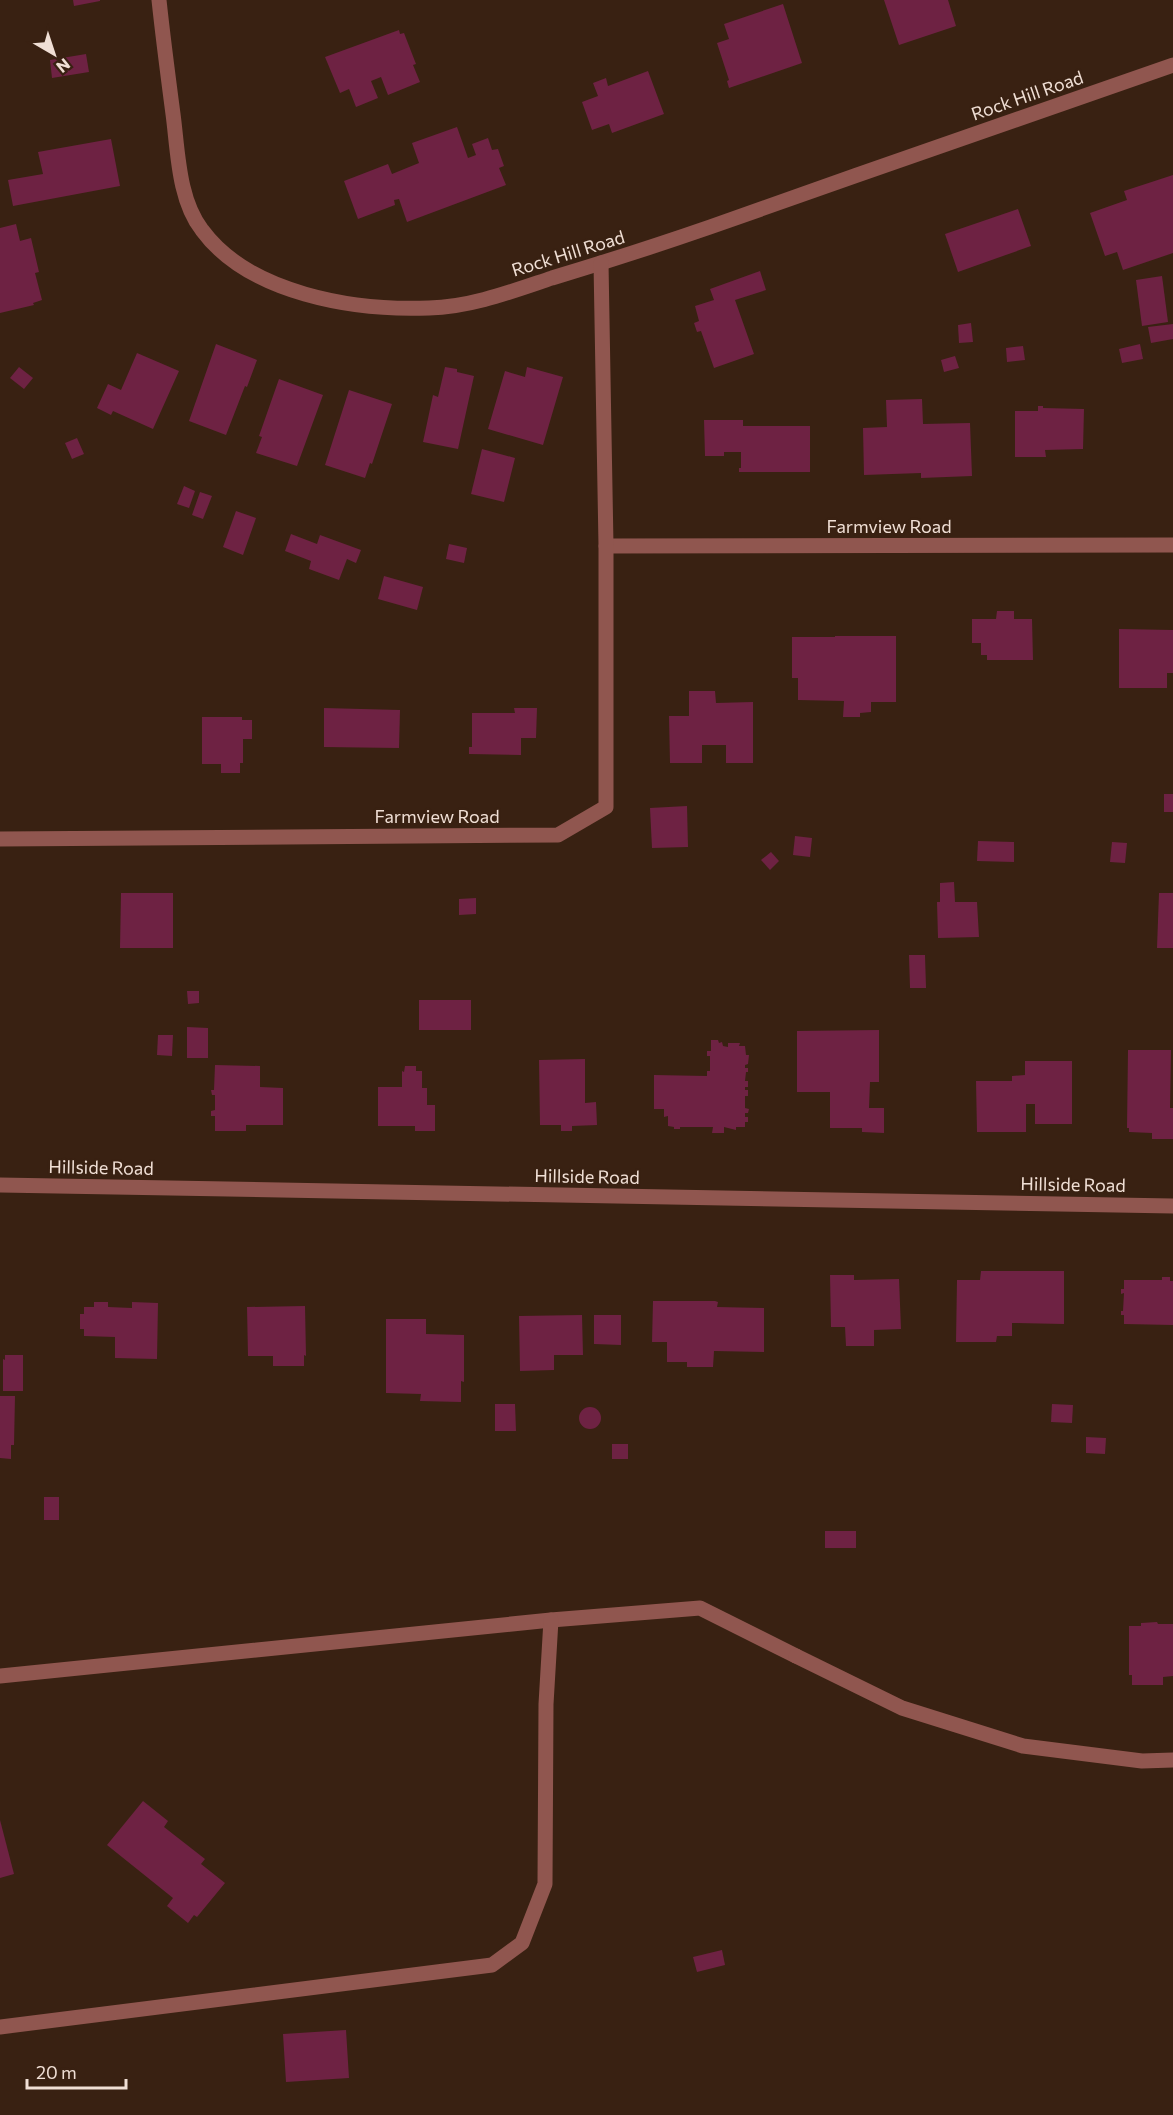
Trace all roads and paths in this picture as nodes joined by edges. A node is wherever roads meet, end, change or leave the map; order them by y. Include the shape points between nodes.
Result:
1 (159, 0) edge
2 (1173, 65) edge
3 (601, 263) junction
4 (1173, 545) edge
5 (606, 546) junction
6 (0, 839) edge
7 (0, 1185) edge
8 (1173, 1206) edge
9 (551, 1620) junction
10 (0, 1676) edge
11 (1173, 1760) edge
12 (0, 2027) edge

1 - 3 street, Rock Hill Road via 180,170 189,203 200,228 243,268 329,301 432,308 488,298
2 - 3 street, Rock Hill Road
3 - 5 street, Farmview Road
4 - 5 street, Farmview Road
5 - 6 street, Farmview Road via 606,807 558,835
7 - 8 street, Hillside Road
9 - 10 street
9 - 11 street via 700,1608 902,1708 1023,1746 1143,1761
9 - 12 street via 546,1704 545,1884 522,1943 492,1965

